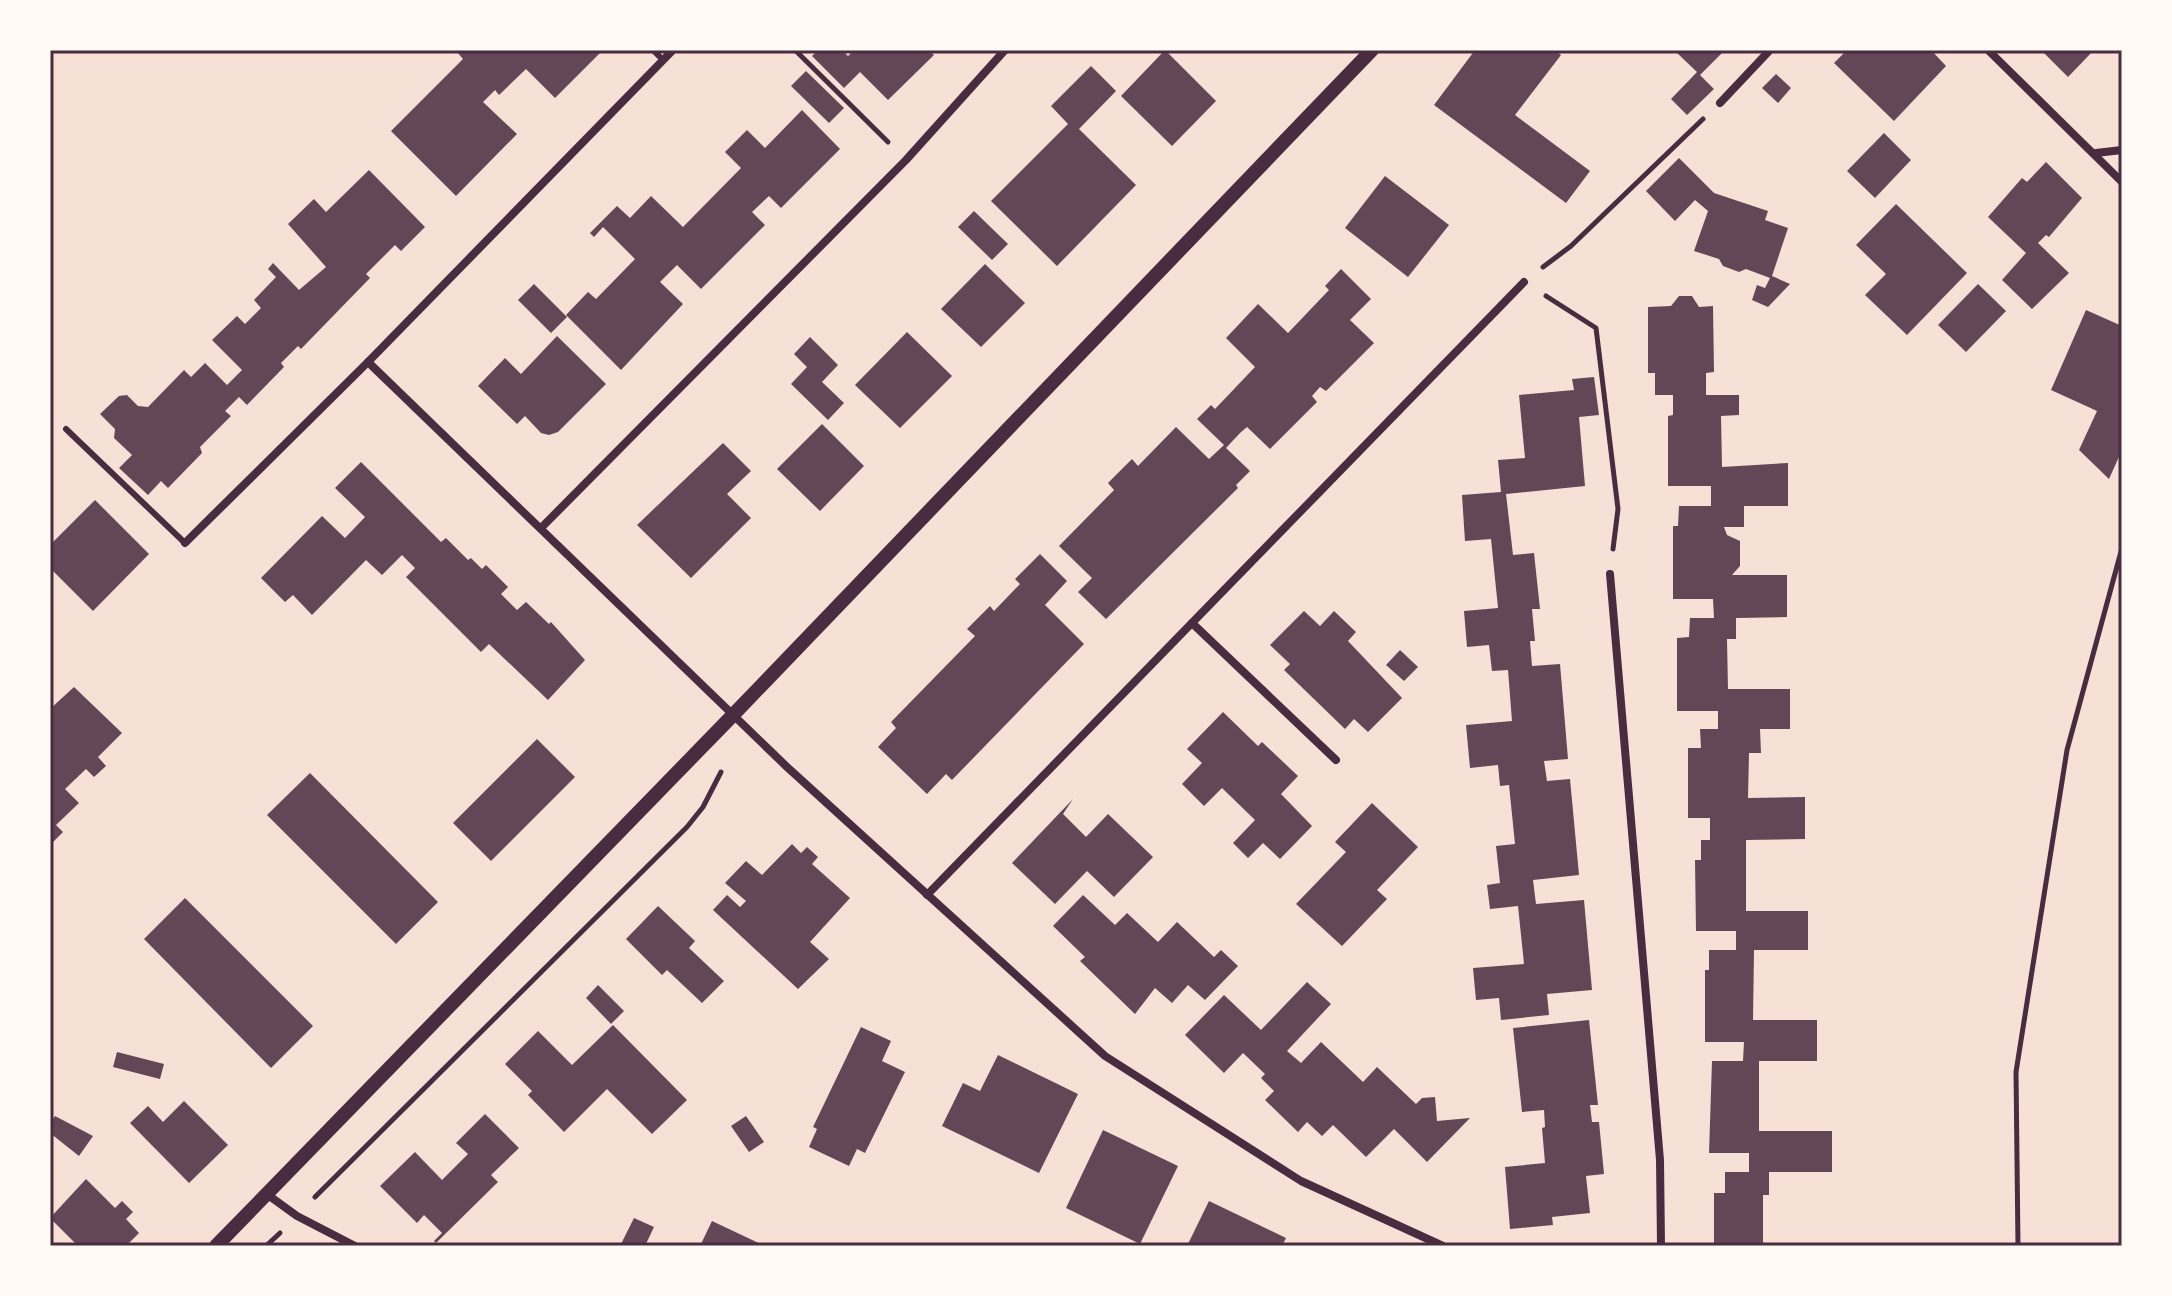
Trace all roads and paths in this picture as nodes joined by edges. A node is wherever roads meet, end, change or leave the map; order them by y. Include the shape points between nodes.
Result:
1 (653, 50) edge
2 (673, 50) edge
3 (795, 50) edge
4 (1005, 50) edge
5 (1372, 50) edge
6 (1770, 50) edge
7 (1988, 50) edge
8 (663, 60) junction
9 (1720, 103) joint
10 (2122, 150) edge
11 (2096, 153) junction
12 (906, 160) junction
13 (2122, 182) edge
14 (1524, 282) junction
15 (368, 362) junction
16 (66, 429) dead end
17 (542, 527) junction
18 (185, 543) joint
19 (2122, 548) edge
20 (1610, 574) joint
21 (1192, 623) junction
22 (733, 715) junction
23 (1336, 760) dead end
24 (927, 895) junction
25 (268, 1195) junction
26 (297, 1216) junction
27 (216, 1246) edge
28 (266, 1246) edge
29 (355, 1246) edge
30 (1443, 1246) edge
31 (1661, 1246) edge
32 (2018, 1246) edge

1 - 8 lane
2 - 8 street
3 - 12 path
4 - 12 street
5 - 22 street
6 - 9 street
7 - 11 street
8 - 15 street
9 - 14 path via 1571,246
10 - 11 street
11 - 13 street
12 - 17 street
14 - 20 path via 1596,328 1618,509
14 - 21 street
15 - 17 street
15 - 18 street
16 - 18 lane
17 - 22 street
19 - 32 path via 2067,750 2016,1072
20 - 31 street via 1660,1160
21 - 23 street
21 - 24 street
22 - 24 street
22 - 25 street
22 - 26 path via 720,774 687,827
24 - 30 street via 1105,1056 1301,1181
25 - 26 street
25 - 27 street
26 - 28 path
26 - 29 street

